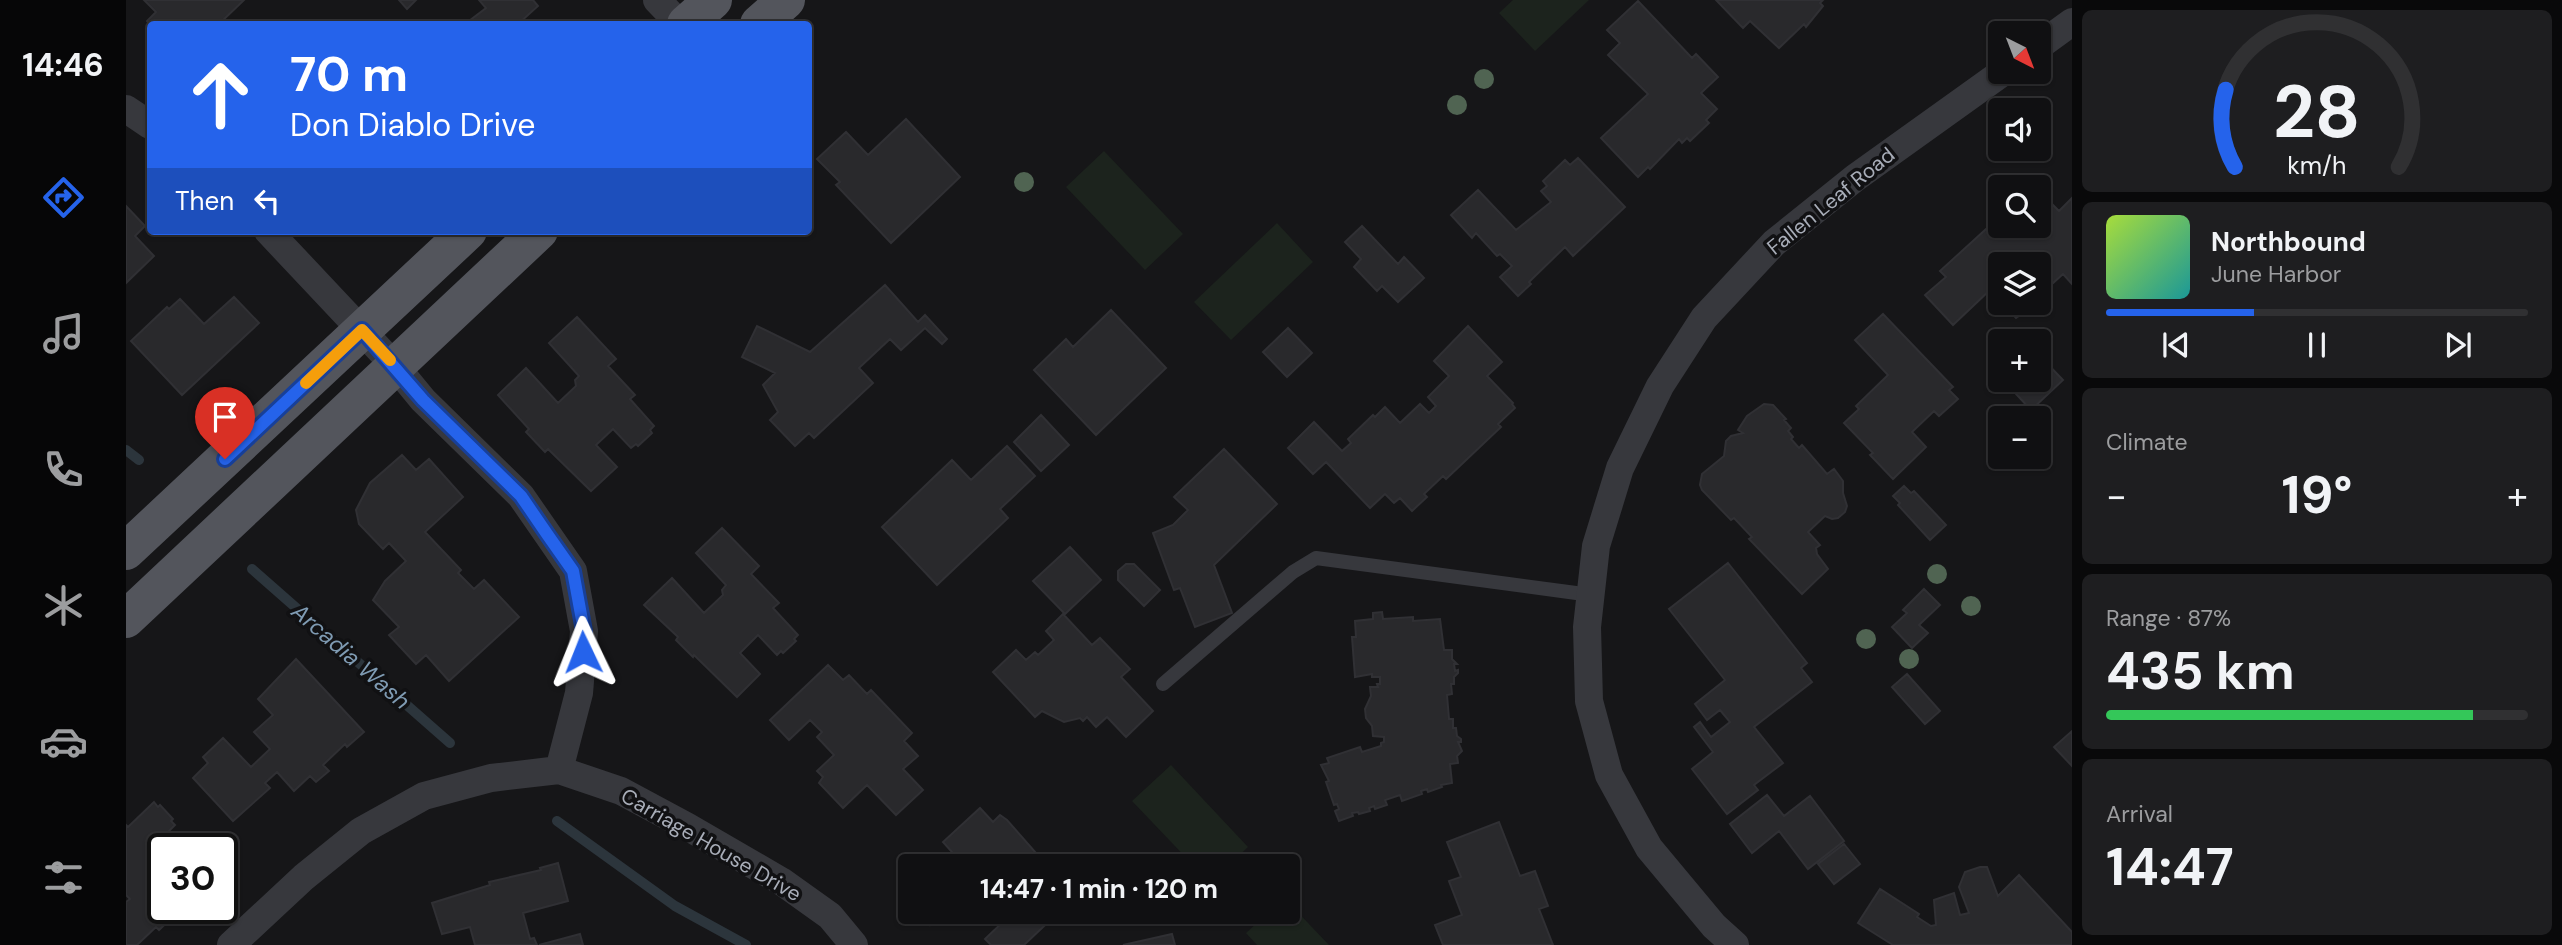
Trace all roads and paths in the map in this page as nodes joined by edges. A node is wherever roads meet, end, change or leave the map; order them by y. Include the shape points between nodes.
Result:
1 (657, 0) edge
2 (713, 0) edge
3 (786, 0) edge
4 (677, 21) edge
5 (689, 21) edge
6 (762, 21) edge
7 (2072, 22) edge
8 (2051, 37) edge
9 (1988, 83) edge
10 (126, 109) edge
11 (147, 123) edge
12 (272, 235) edge
13 (464, 235) edge
14 (535, 235) edge
15 (362, 330) junction
16 (395, 366) junction
17 (126, 551) edge
18 (1591, 595) junction
19 (126, 619) edge
20 (1163, 684) dead end
21 (559, 770) junction
22 (1727, 939) edge
23 (231, 945) edge
24 (854, 945) edge

1 - 4 street
2 - 5 main road
3 - 6 main road
7 - 8 street
9 - 18 street, Fallen Leaf Road via 1774,243 1704,318 1660,386 1620,468 1595,546
10 - 11 street
12 - 15 street
13 - 15 main road
14 - 16 main road
15 - 16 street
15 - 17 main road
16 - 19 main road
16 - 21 street via 423,400 521,496 573,571 584,631 579,693
18 - 20 lane via 1316,558 1293,572
18 - 22 street, Fallen Leaf Road via 1589,701 1609,775 1649,848
21 - 23 street, Carriage House Drive via 491,778 424,796 360,831
21 - 24 street, Carriage House Drive via 621,791 781,881 830,916

